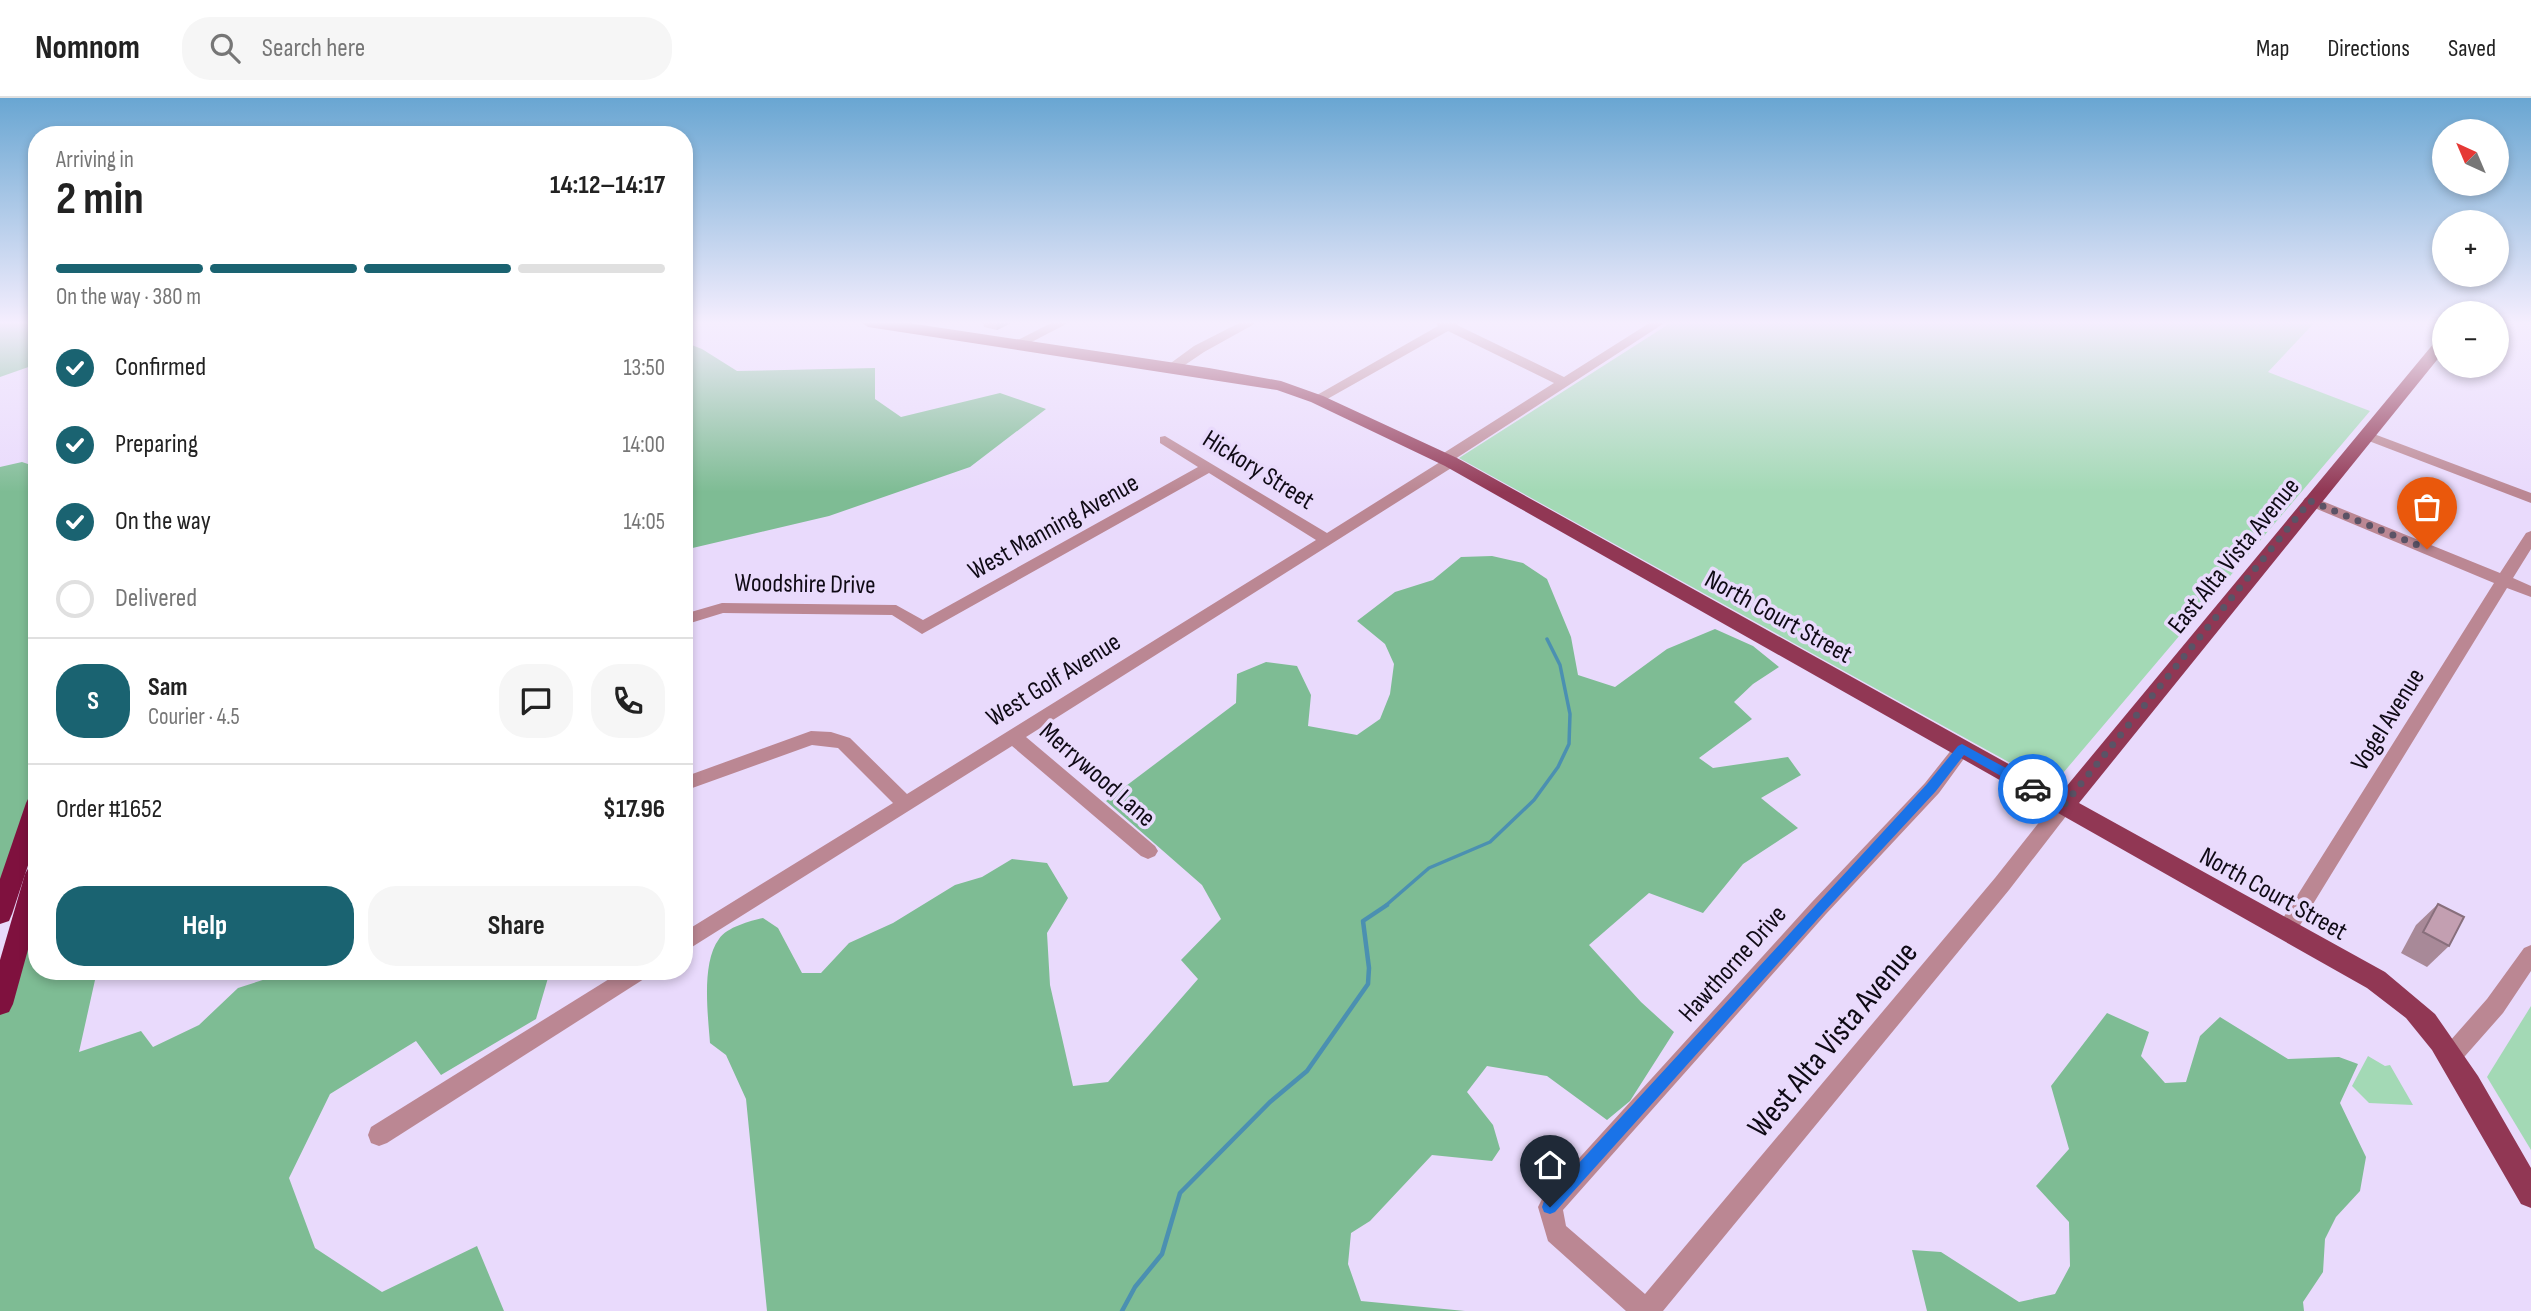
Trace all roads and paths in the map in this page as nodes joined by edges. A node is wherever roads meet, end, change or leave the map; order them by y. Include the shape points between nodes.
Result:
1 (1237, 379) edge
2 (1352, 379) edge
3 (1556, 379) edge
4 (1572, 379) edge
5 (2412, 379) edge
6 (1565, 383) junction
7 (1317, 399) junction
8 (2365, 435) junction
9 (1165, 440) dead end
10 (1448, 460) junction
11 (1209, 467) junction
12 (2531, 498) edge
13 (2310, 501) junction
14 (2531, 536) edge
15 (1327, 540) junction
16 (2503, 581) junction
17 (2531, 592) edge
18 (693, 617) edge
19 (922, 628) joint
20 (1014, 737) junction
21 (1962, 749) junction
22 (693, 781) edge
23 (906, 804) junction
24 (2063, 806) junction
25 (28, 830) edge
26 (1147, 851) dead end
27 (28, 906) edge
28 (0, 914) edge
29 (2287, 929) junction
30 (693, 937) edge
31 (2531, 954) edge
32 (626, 980) edge
33 (0, 1004) edge
34 (2450, 1056) junction
35 (379, 1135) dead end
36 (2531, 1194) edge
37 (1646, 1311) edge

1 - 7 main road, North Court Street
2 - 7 street
3 - 6 street
4 - 6 street, West Golf Avenue
5 - 8 main road, East Alta Vista Avenue
6 - 10 street, West Golf Avenue
7 - 10 main road, North Court Street
8 - 12 street
8 - 13 main road, East Alta Vista Avenue
9 - 11 street, Hickory Street
10 - 15 street, West Golf Avenue
10 - 21 main road, North Court Street
11 - 15 street, Hickory Street
11 - 19 street, West Manning Avenue
13 - 16 street
13 - 24 main road, East Alta Vista Avenue
14 - 16 street, Vogel Avenue
15 - 20 street, West Golf Avenue
16 - 17 street
16 - 29 street, Vogel Avenue
18 - 19 street, Woodshire Drive via 722,608 896,610
20 - 23 street, West Golf Avenue
20 - 26 street, Merrywood Lane
21 - 24 main road, North Court Street
21 - 37 street, Hawthorne Drive via 1932,788 1550,1207 1556,1233
22 - 23 street via 811,738 831,739 844,743
23 - 30 street, West Golf Avenue
24 - 29 main road, North Court Street
24 - 37 street, West Alta Vista Avenue
25 - 28 highway
27 - 33 highway
29 - 34 main road, North Court Street via 2402,999
31 - 34 street via 2495,1006
32 - 35 street
34 - 36 main road, North Court Street

